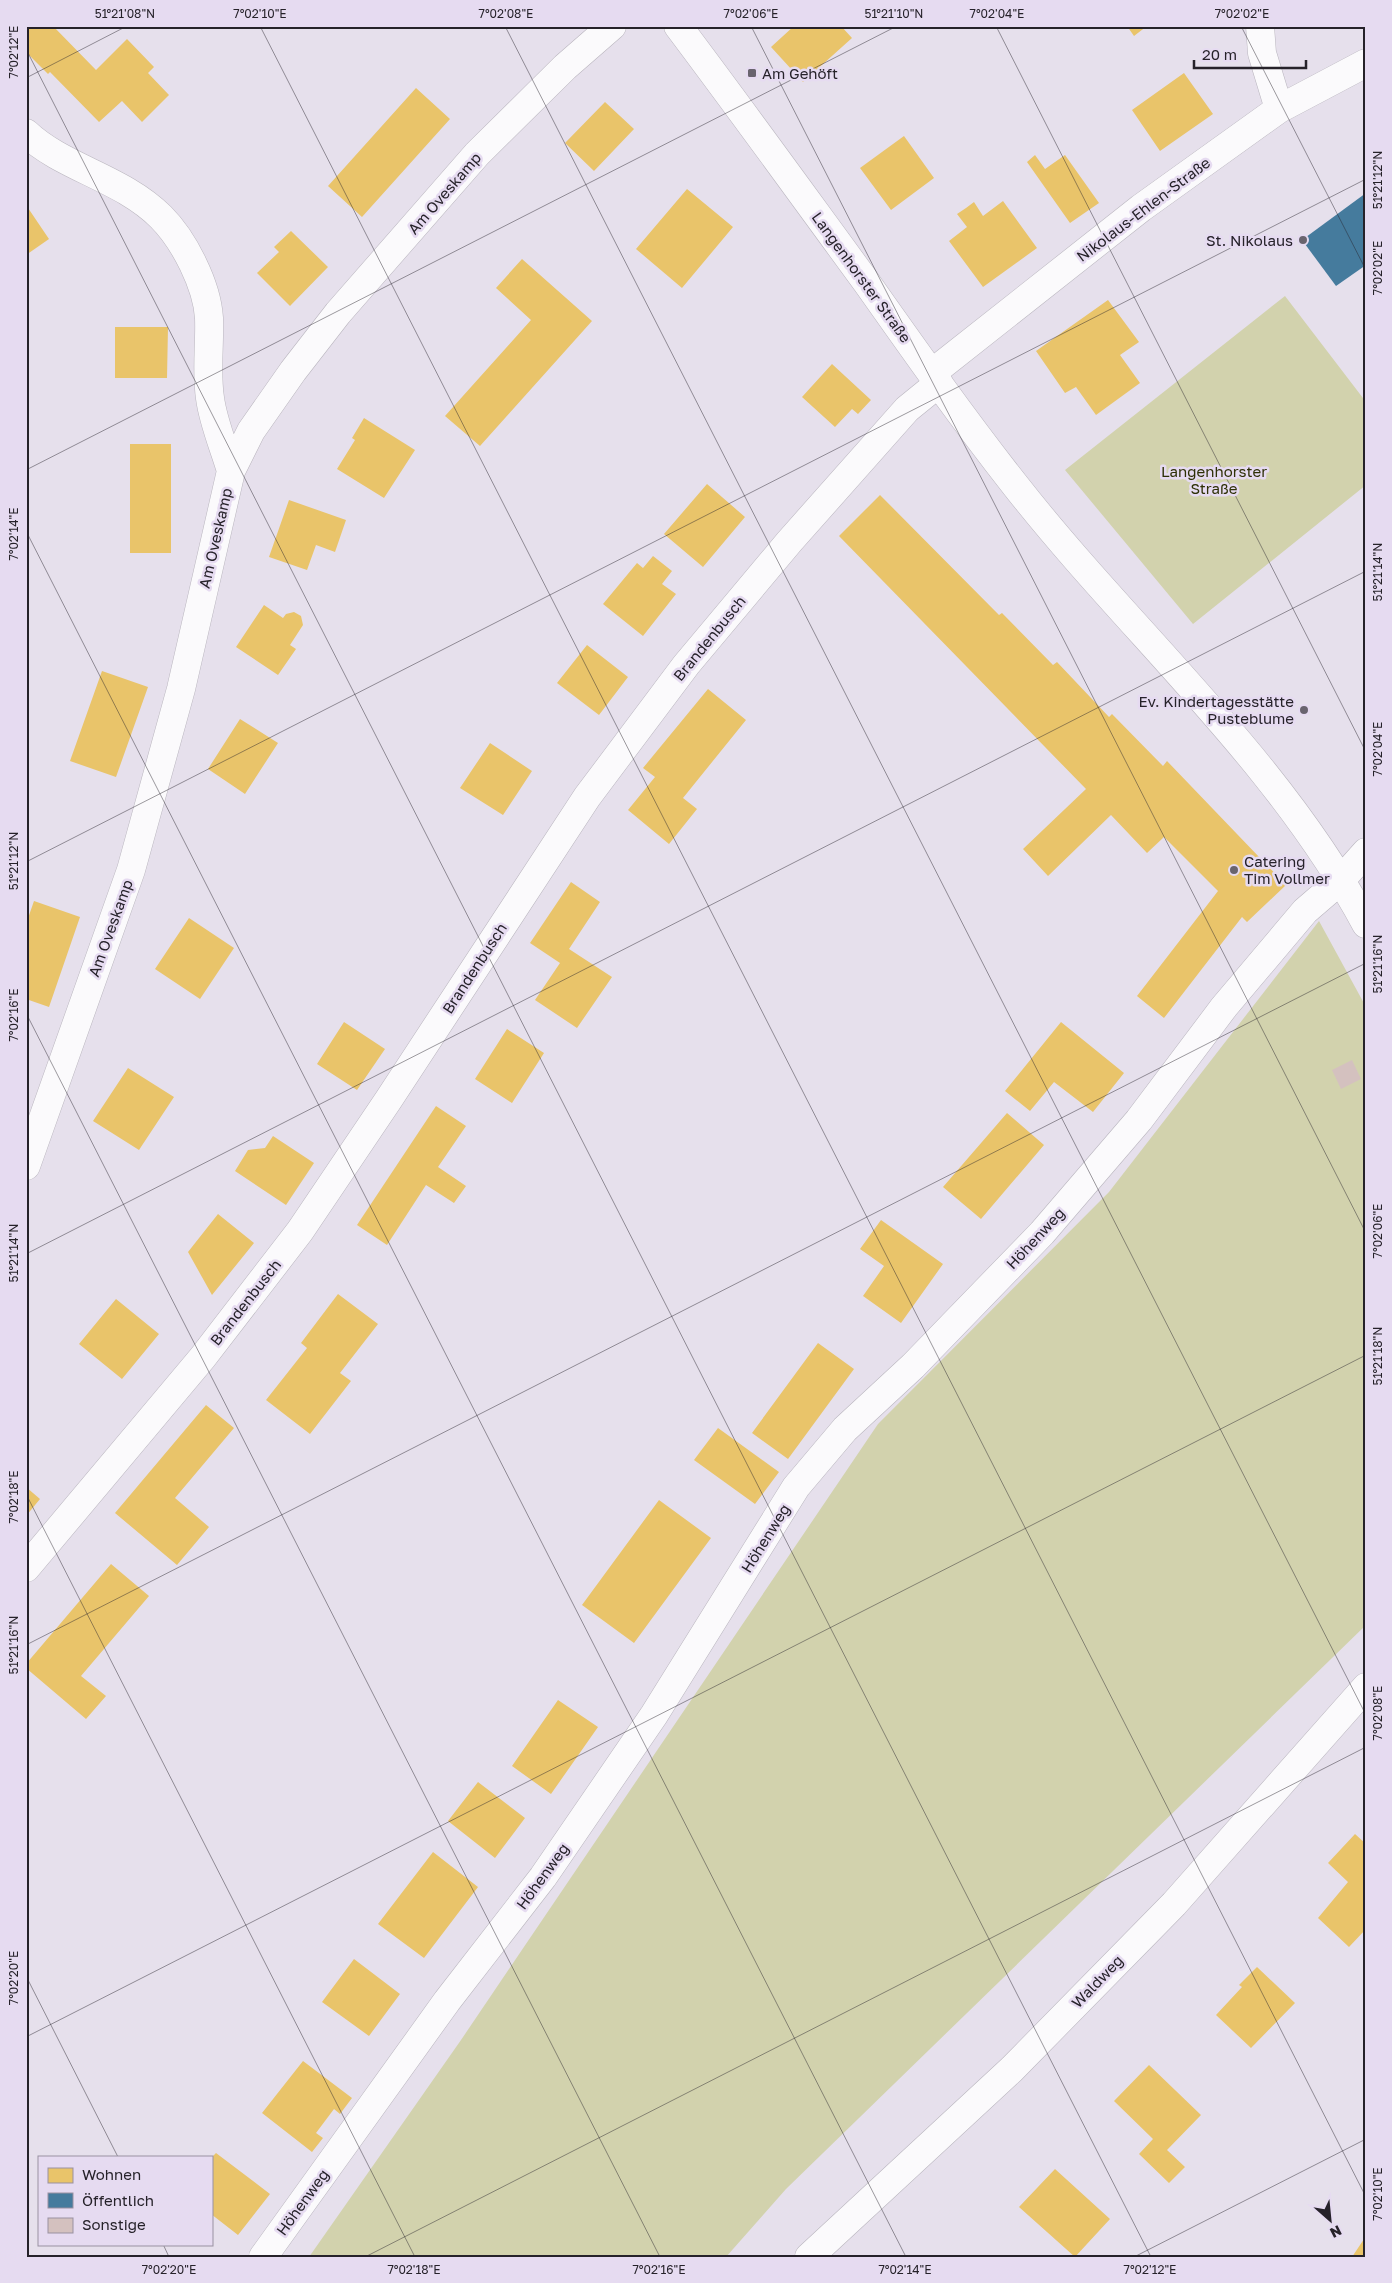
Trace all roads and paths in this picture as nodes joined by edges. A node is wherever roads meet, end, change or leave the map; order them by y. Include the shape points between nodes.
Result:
1 (612, 26) edge
2 (678, 26) edge
3 (1260, 26) edge
4 (1366, 63) edge
5 (1279, 109) junction
6 (26, 133) edge
7 (935, 378) junction
8 (231, 471) junction
9 (1366, 852) edge
10 (1353, 889) edge
11 (1366, 924) edge
12 (26, 1166) edge
13 (26, 1568) edge
14 (1366, 1687) edge
15 (263, 2257) edge
16 (809, 2257) edge

1 - 8 street, Am Oveskamp via 565,67 477,154 338,313 251,431
2 - 7 street, Langenhorster Straße
3 - 5 street via 1262,53
4 - 5 street, Nikolaus-Ehlen-Straße
5 - 7 street, Nikolaus-Ehlen-Straße via 1141,208
6 - 8 street via 34,141 122,187 161,217 184,248 200,281 209,316 210,398
7 - 10 street, Langenhorster Straße via 1015,485 1266,774
7 - 13 street, Brandenbusch via 789,542 686,665 587,796 300,1231 202,1357
8 - 12 street, Am Oveskamp via 181,689 131,870
9 - 10 street
10 - 11 street, Langenhorster Straße
10 - 15 street, Höhenweg via 1305,911 1224,1007 1139,1120 1042,1233 913,1366 845,1429 796,1487 654,1715 543,1877 442,2007
14 - 16 street, Waldweg via 1174,1904 1012,2069

